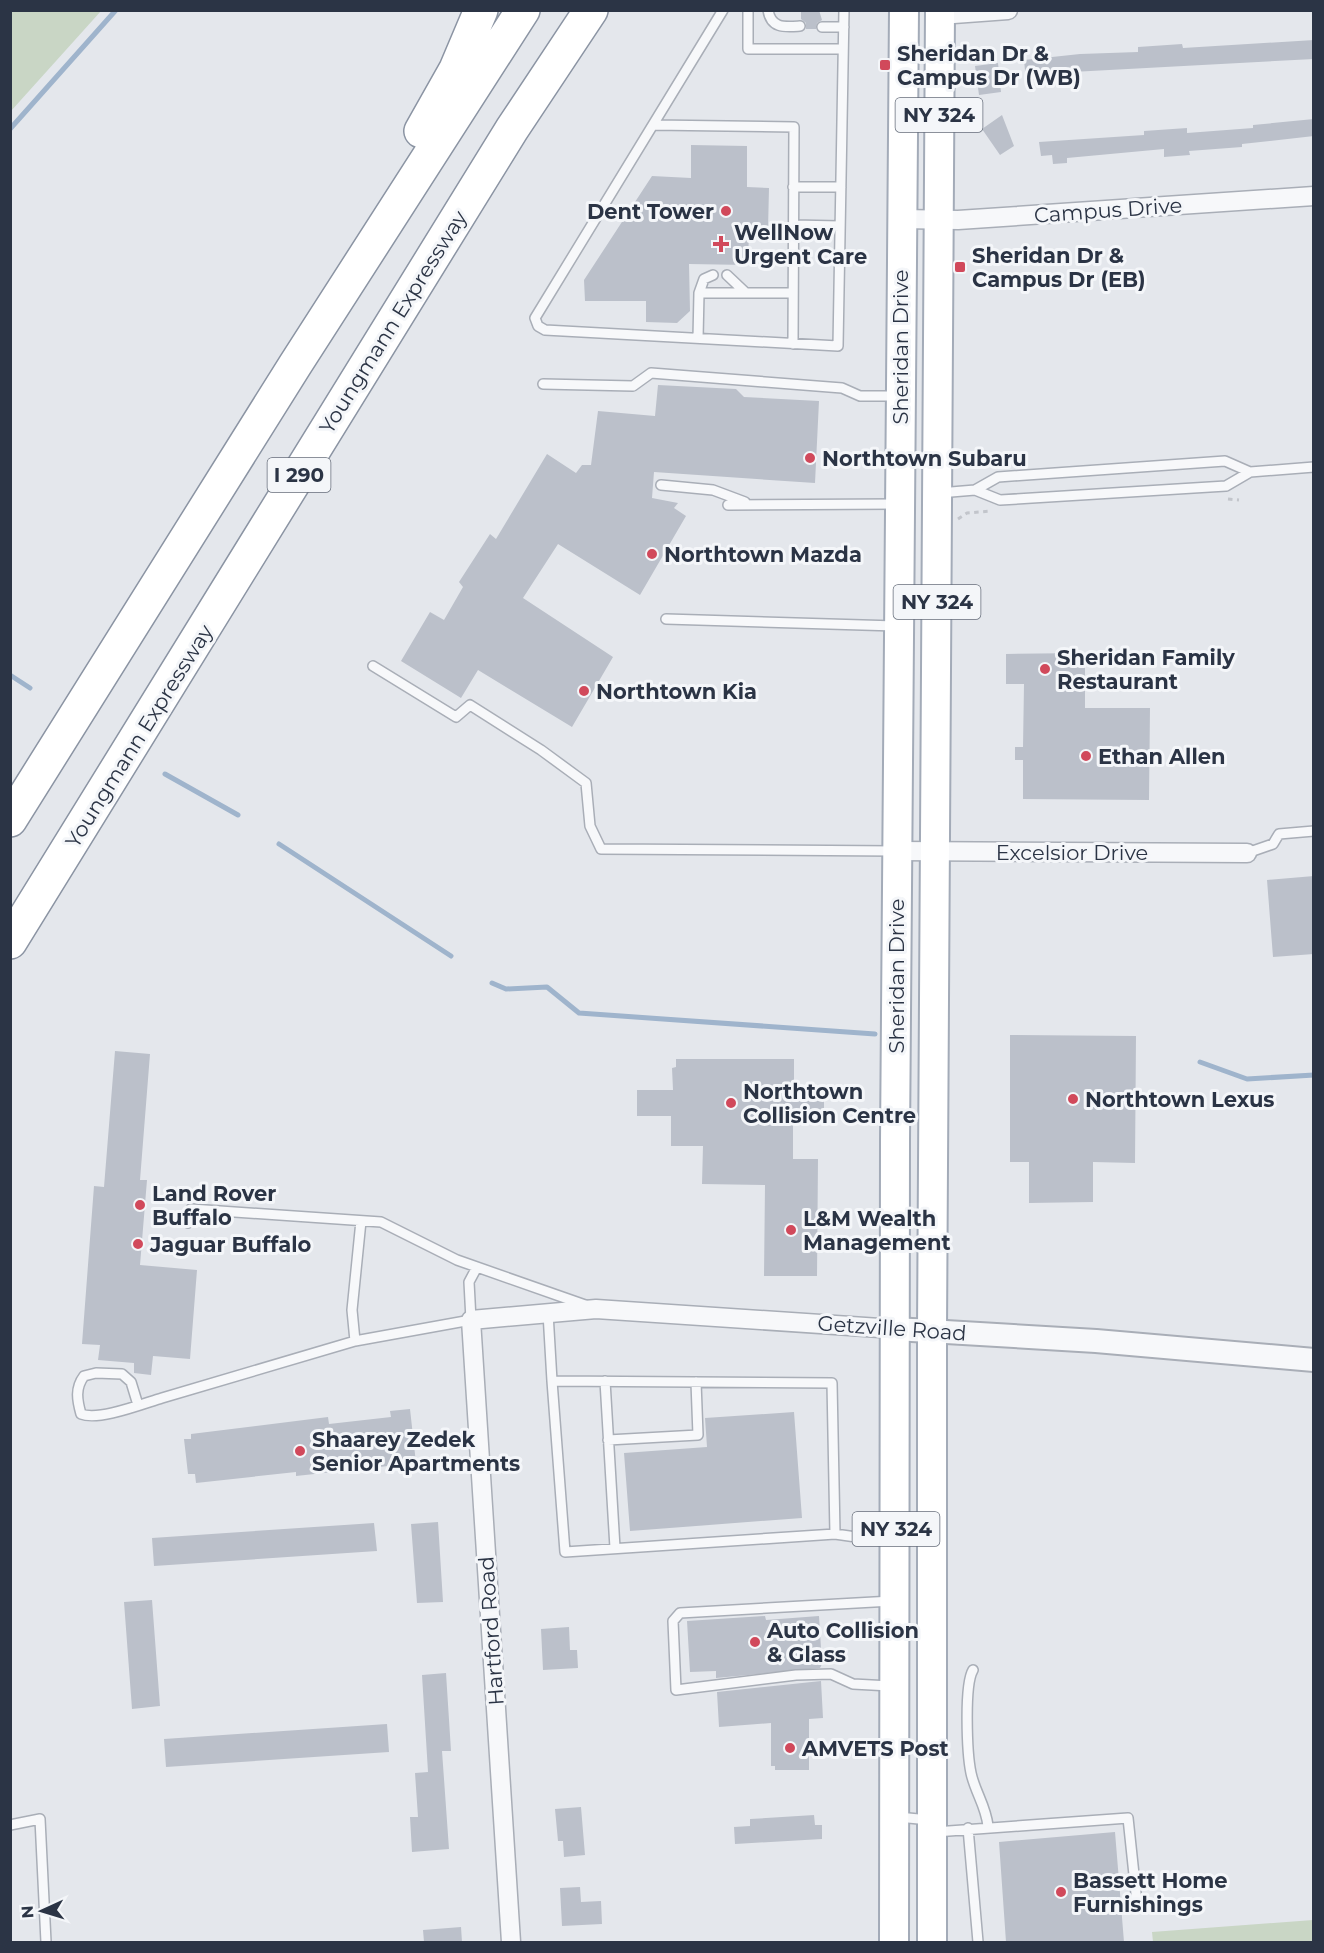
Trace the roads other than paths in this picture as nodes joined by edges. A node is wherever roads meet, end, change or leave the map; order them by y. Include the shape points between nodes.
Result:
1 (481, 10) edge
2 (523, 10) edge
3 (591, 10) edge
4 (723, 10) edge
5 (748, 10) edge
6 (768, 10) edge
7 (844, 10) edge
8 (904, 10) edge
9 (1008, 10) edge
10 (940, 13) edge
11 (800, 26) dead end
12 (822, 27) dead end
13 (844, 27) junction
14 (843, 49) junction
15 (653, 125) junction
16 (793, 187) junction
17 (841, 187) junction
18 (1314, 196) edge
19 (902, 219) junction
20 (939, 220) junction
21 (793, 225) junction
22 (840, 226) junction
23 (713, 275) dead end
24 (727, 275) dead end
25 (699, 293) junction
26 (746, 293) junction
27 (793, 293) junction
28 (698, 339) junction
29 (792, 344) junction
30 (295, 365) junction
31 (543, 384) dead end
32 (900, 396) junction
33 (1314, 467) edge
34 (1251, 472) junction
35 (661, 485) dead end
36 (975, 490) junction
37 (937, 493) junction
38 (750, 504) junction
39 (899, 504) junction
40 (728, 505) dead end
41 (666, 619) dead end
42 (899, 626) junction
43 (373, 666) dead end
44 (10, 820) edge
45 (1314, 831) edge
46 (897, 851) junction
47 (935, 851) junction
48 (1247, 853) joint
49 (31, 911) junction
50 (10, 942) edge
51 (10, 964) edge
52 (361, 1221) junction
53 (188, 1222) dead end
54 (477, 1267) junction
55 (596, 1309) junction
56 (548, 1311) junction
57 (471, 1320) junction
58 (895, 1329) junction
59 (932, 1331) junction
60 (355, 1341) junction
61 (1314, 1360) edge
62 (552, 1381) junction
63 (605, 1381) junction
64 (696, 1382) junction
65 (138, 1405) junction
66 (608, 1440) junction
67 (835, 1534) junction
68 (896, 1542) junction
69 (615, 1548) junction
70 (896, 1601) junction
71 (974, 1671) dead end
72 (896, 1686) junction
73 (895, 1816) junction
74 (10, 1825) edge
75 (932, 1826) junction
76 (988, 1826) junction
77 (968, 1828) junction
78 (1137, 1904) dead end
79 (46, 1942) edge
80 (511, 1942) edge
81 (894, 1942) edge
82 (932, 1942) edge
83 (978, 1942) edge

1 - 30 highway via 456,69
2 - 30 highway, I 290
3 - 49 highway, Youngmann Expressway / I 290 via 506,140
4 - 15 lane
5 - 14 lane via 747,49
6 - 11 lane via 776,25
7 - 13 lane
8 - 19 main road, Sheridan Drive / NY 324
9 - 10 street
10 - 20 main road, Sheridan Drive / NY 324
12 - 13 lane
13 - 14 lane
14 - 17 lane
15 - 16 lane via 794,127
15 - 28 lane via 535,318 538,326 546,330
16 - 17 lane
16 - 21 lane
17 - 22 lane
18 - 20 street, Campus Drive
19 - 20 street, Campus Drive
19 - 32 main road, Sheridan Drive / NY 324
20 - 37 main road, Sheridan Drive / NY 324
21 - 22 lane
21 - 27 lane
22 - 29 lane via 838,346
23 - 25 lane via 704,279
24 - 26 lane
25 - 26 lane
25 - 28 lane
26 - 27 lane
27 - 29 lane
28 - 29 lane
30 - 44 highway, I 290
31 - 32 lane via 633,386 651,373 842,388 860,396
32 - 39 main road, Sheridan Drive / NY 324
33 - 34 lane
34 - 36 lane via 1225,462 1168,465 998,477
34 - 36 lane via 1226,486 1000,500
35 - 38 lane via 714,490
36 - 37 lane
37 - 47 main road, Sheridan Drive / NY 324
38 - 39 lane
38 - 40 lane
39 - 42 main road, Sheridan Drive / NY 324
41 - 42 lane
42 - 46 main road, Sheridan Drive / NY 324
43 - 46 lane via 456,717 471,705 586,783 590,826 600,849
45 - 48 lane via 1279,834 1273,844
46 - 47 street, Excelsior Drive
46 - 58 main road, Sheridan Drive / NY 324
47 - 48 street, Excelsior Drive
47 - 59 main road, Sheridan Drive / NY 324
49 - 50 highway, Youngmann Expressway / I 290
49 - 51 highway
52 - 53 lane via 191,1209
52 - 54 lane via 381,1222
52 - 60 lane via 352,1310
54 - 55 lane
54 - 57 lane via 469,1282
55 - 56 street, Getzville Road
55 - 58 street, Getzville Road
56 - 57 street, Getzville Road
56 - 62 lane
57 - 60 lane
57 - 80 street, Hartford Road
58 - 59 street, Getzville Road
58 - 68 main road, Sheridan Drive / NY 324
59 - 61 street, Getzville Road
59 - 75 main road, Sheridan Drive / NY 324
60 - 65 lane
62 - 63 lane
62 - 69 lane via 565,1552
63 - 64 lane
63 - 66 lane
64 - 66 lane via 698,1435
64 - 67 lane via 832,1383
65 - 65 lane via 90,1417 81,1414 78,1384 84,1376 96,1373 122,1374 131,1382
66 - 69 lane
67 - 68 lane
67 - 69 lane
68 - 70 main road, Sheridan Drive / NY 324
70 - 72 main road, Sheridan Drive / NY 324
70 - 72 lane via 680,1613 673,1621 676,1690 831,1674 853,1684
71 - 76 lane via 968,1684 970,1770 986,1808
72 - 73 main road, Sheridan Drive / NY 324
73 - 75 lane
73 - 81 main road, Sheridan Drive / NY 324
74 - 79 lane via 40,1819
75 - 77 lane
75 - 82 main road, Sheridan Drive / NY 324
76 - 77 lane
76 - 78 lane via 1128,1818
77 - 83 lane

